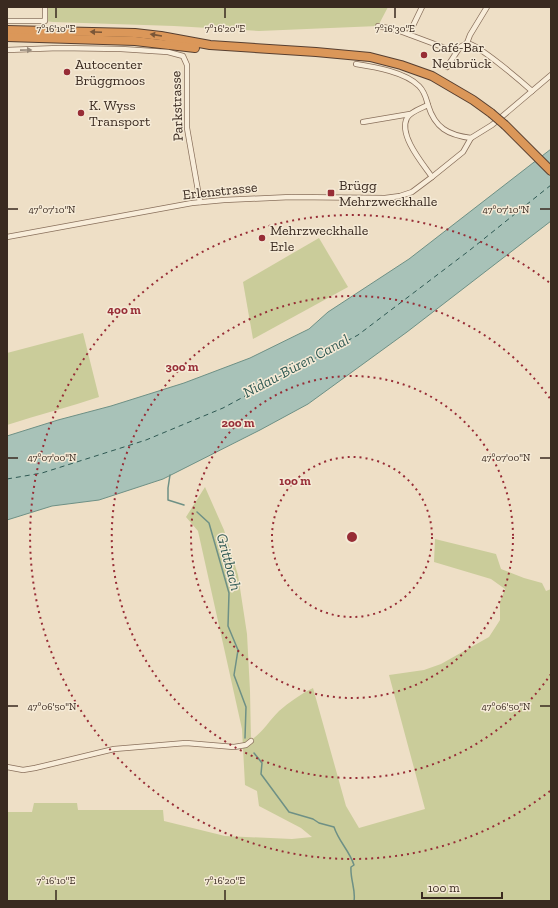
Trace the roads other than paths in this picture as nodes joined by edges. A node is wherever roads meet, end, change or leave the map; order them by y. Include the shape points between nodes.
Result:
1 (45, 7) edge
2 (422, 7) edge
3 (487, 7) edge
4 (7, 21) edge
5 (378, 26) dead end
6 (7, 30) edge
7 (409, 34) junction
8 (7, 37) edge
9 (135, 37) junction
10 (43, 38) junction
11 (7, 41) edge
12 (467, 43) junction
13 (7, 50) edge
14 (456, 52) junction
15 (356, 64) dead end
16 (447, 67) dead end
17 (551, 75) edge
18 (532, 91) junction
19 (428, 105) junction
20 (410, 114) junction
21 (363, 122) dead end
22 (471, 138) junction
23 (551, 171) edge
24 (432, 177) junction
25 (200, 202) junction
26 (7, 237) edge
27 (250, 741) dead end
28 (7, 767) edge

1 - 4 street via 45,21
2 - 7 street
3 - 12 street
5 - 7 street
9 -> 6 highway
7 - 14 street
8 - 10 highway
9 - 10 highway
9 - 23 highway, bridge via 161,36 210,45 377,58 401,65 432,76 491,113
10 - 11 highway
12 - 14 street
12 - 18 street via 506,69
13 -> 25 street, Parkstrasse via 114,49 168,52 183,56 187,65 187,128
14 - 16 street
15 - 19 street via 384,70 414,82 423,90
17 - 18 street, Erlenstrasse
18 - 22 street, Erlenstrasse
19 - 20 street
19 - 22 street via 434,119 445,131
20 - 21 street
20 - 24 street via 406,122 409,140
22 - 24 street, Erlenstrasse via 463,152
24 - 25 street, Erlenstrasse via 412,192 392,197 257,198
25 - 26 street, Erlenstrasse
27 - 28 street via 243,745 225,747 186,744 114,749 35,768 23,770

